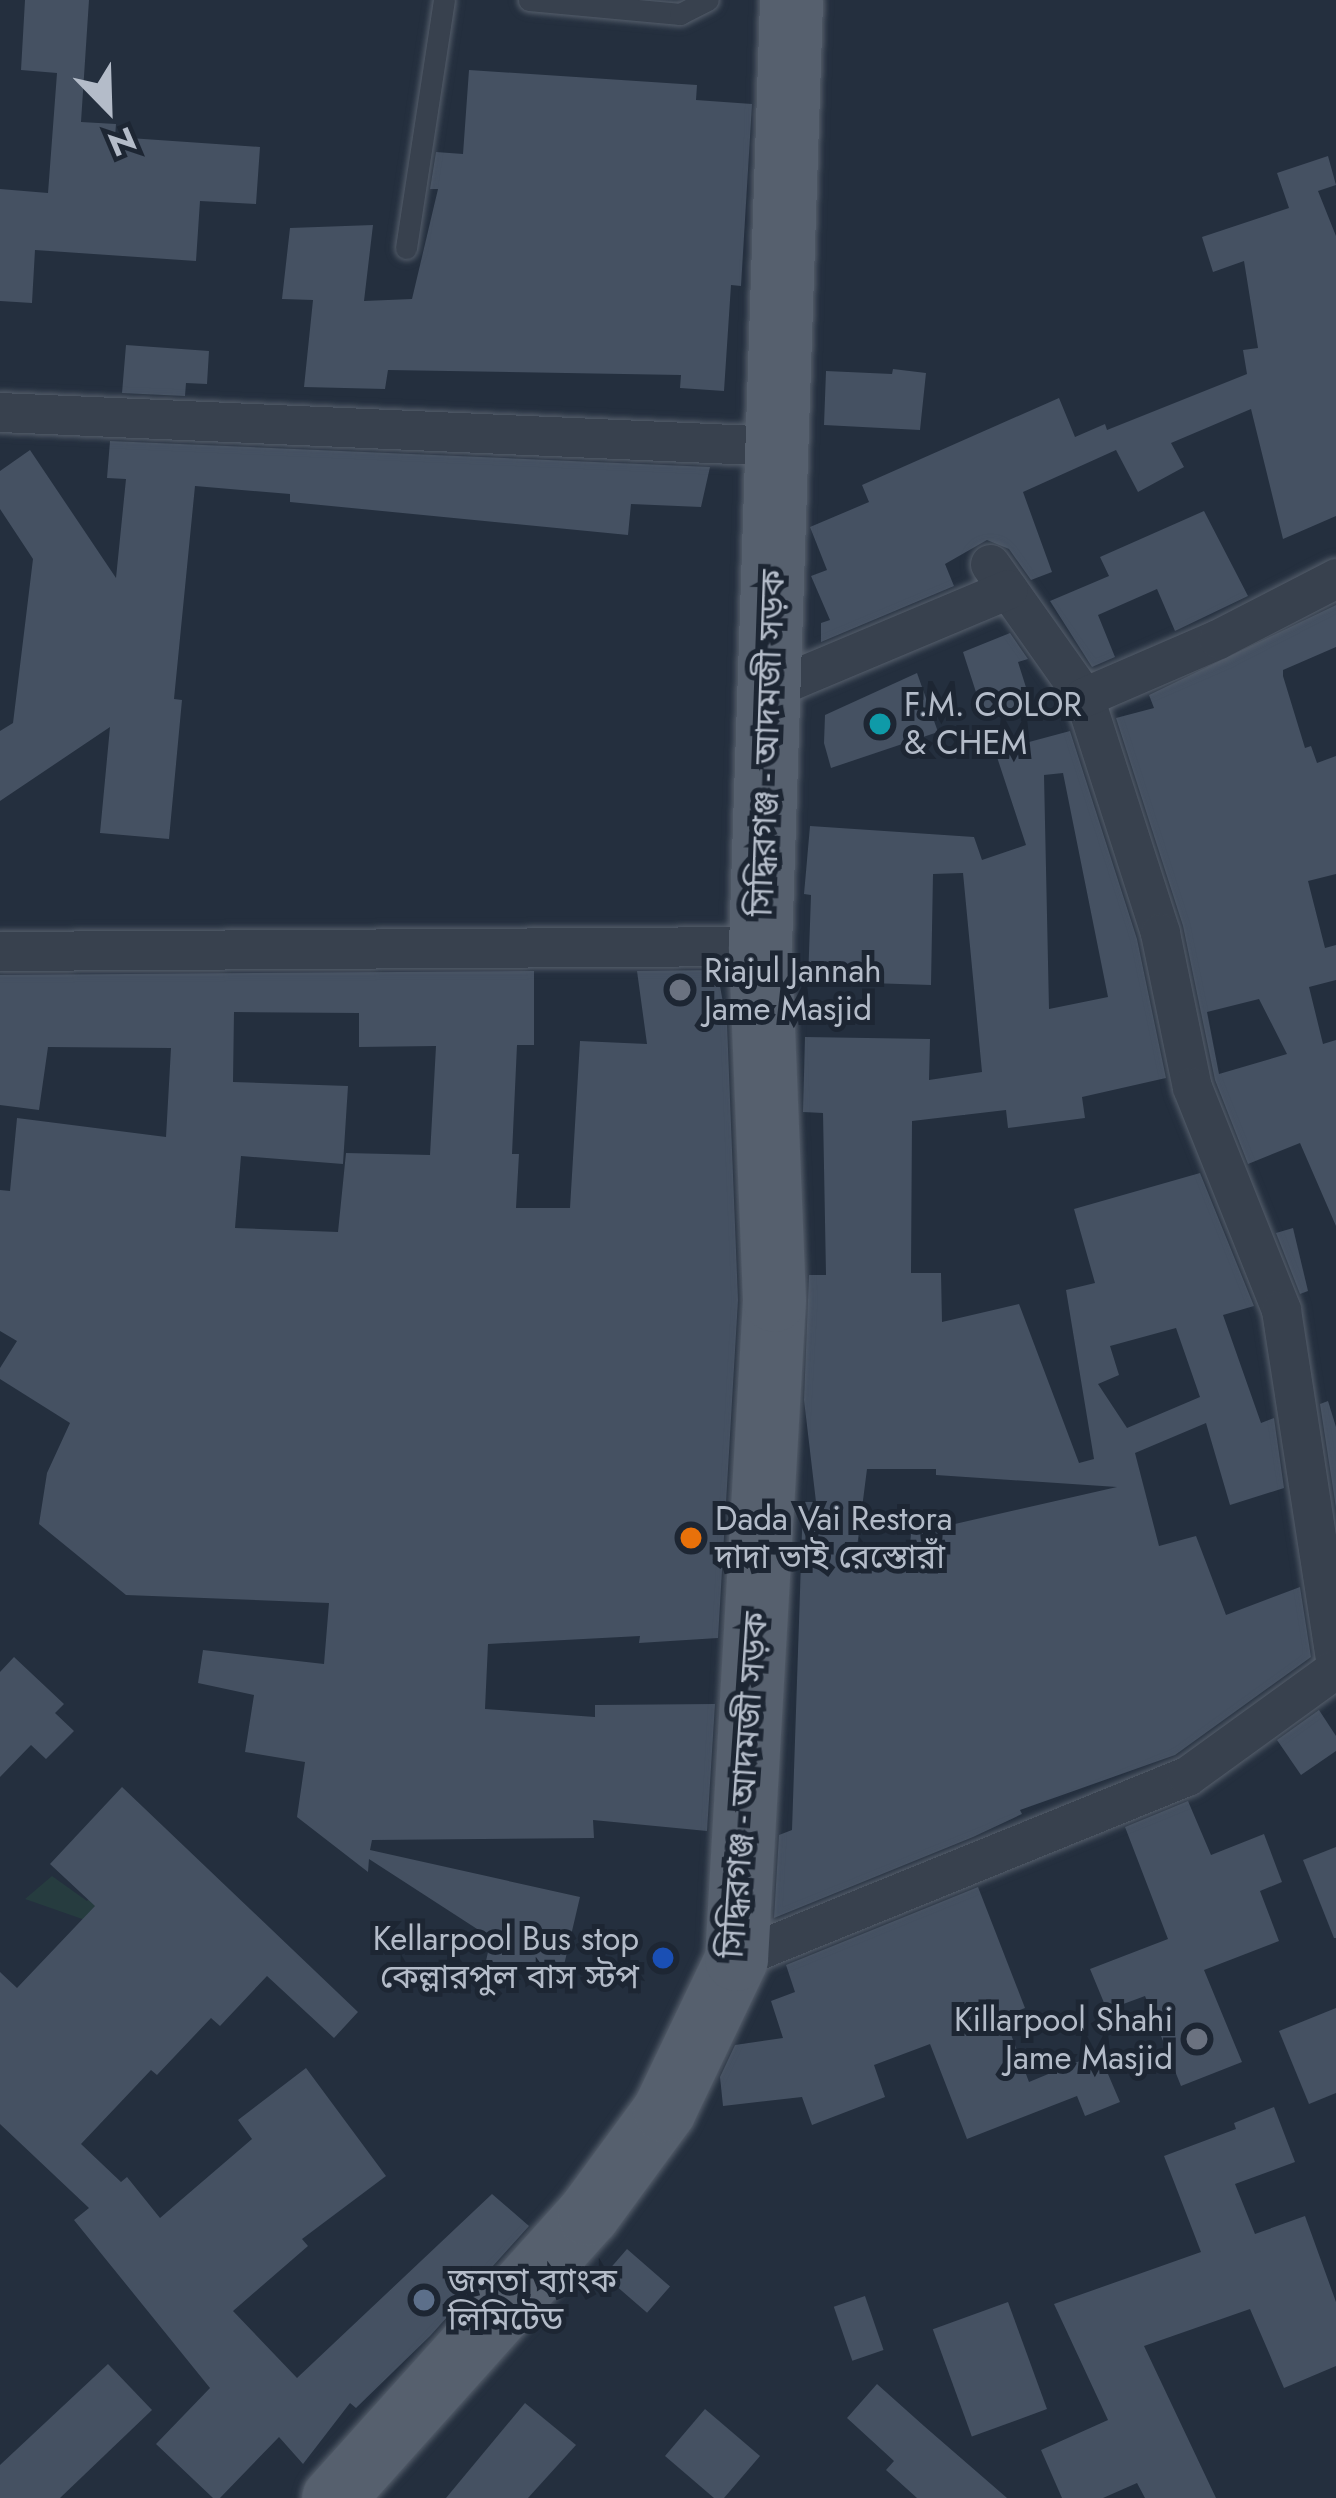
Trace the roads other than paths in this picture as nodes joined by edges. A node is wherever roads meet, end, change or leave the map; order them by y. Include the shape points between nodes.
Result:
1 (445, 0) edge
2 (529, 0) edge
3 (708, 0) edge
4 (791, 0) edge
5 (406, 248) dead end
6 (0, 412) edge
7 (778, 446) junction
8 (1336, 578) edge
9 (768, 690) junction
10 (1084, 698) junction
11 (760, 946) junction
12 (0, 951) edge
13 (1336, 1666) edge
14 (736, 1959) junction
15 (333, 2498) edge

1 - 5 lane
2 - 3 lane via 680,14
4 - 7 main road, সিদ্ধিরগঞ্জ - আদমজী সড়ক
6 - 7 street
7 - 9 main road, সিদ্ধিরগঞ্জ - আদমজী সড়ক
8 - 10 street
9 - 10 street via 999,576
9 - 11 main road, সিদ্ধিরগঞ্জ - আদমজী সড়ক
10 - 13 street via 1160,933 1192,1088 1281,1310
11 - 12 street
11 - 14 main road, সিদ্ধিরগঞ্জ - আদমজী সড়ক via 773,1300
13 - 14 street via 1187,1776
14 - 15 main road, সিদ্ধিরগঞ্জ - আদমজী সড়ক via 664,2110 588,2214

